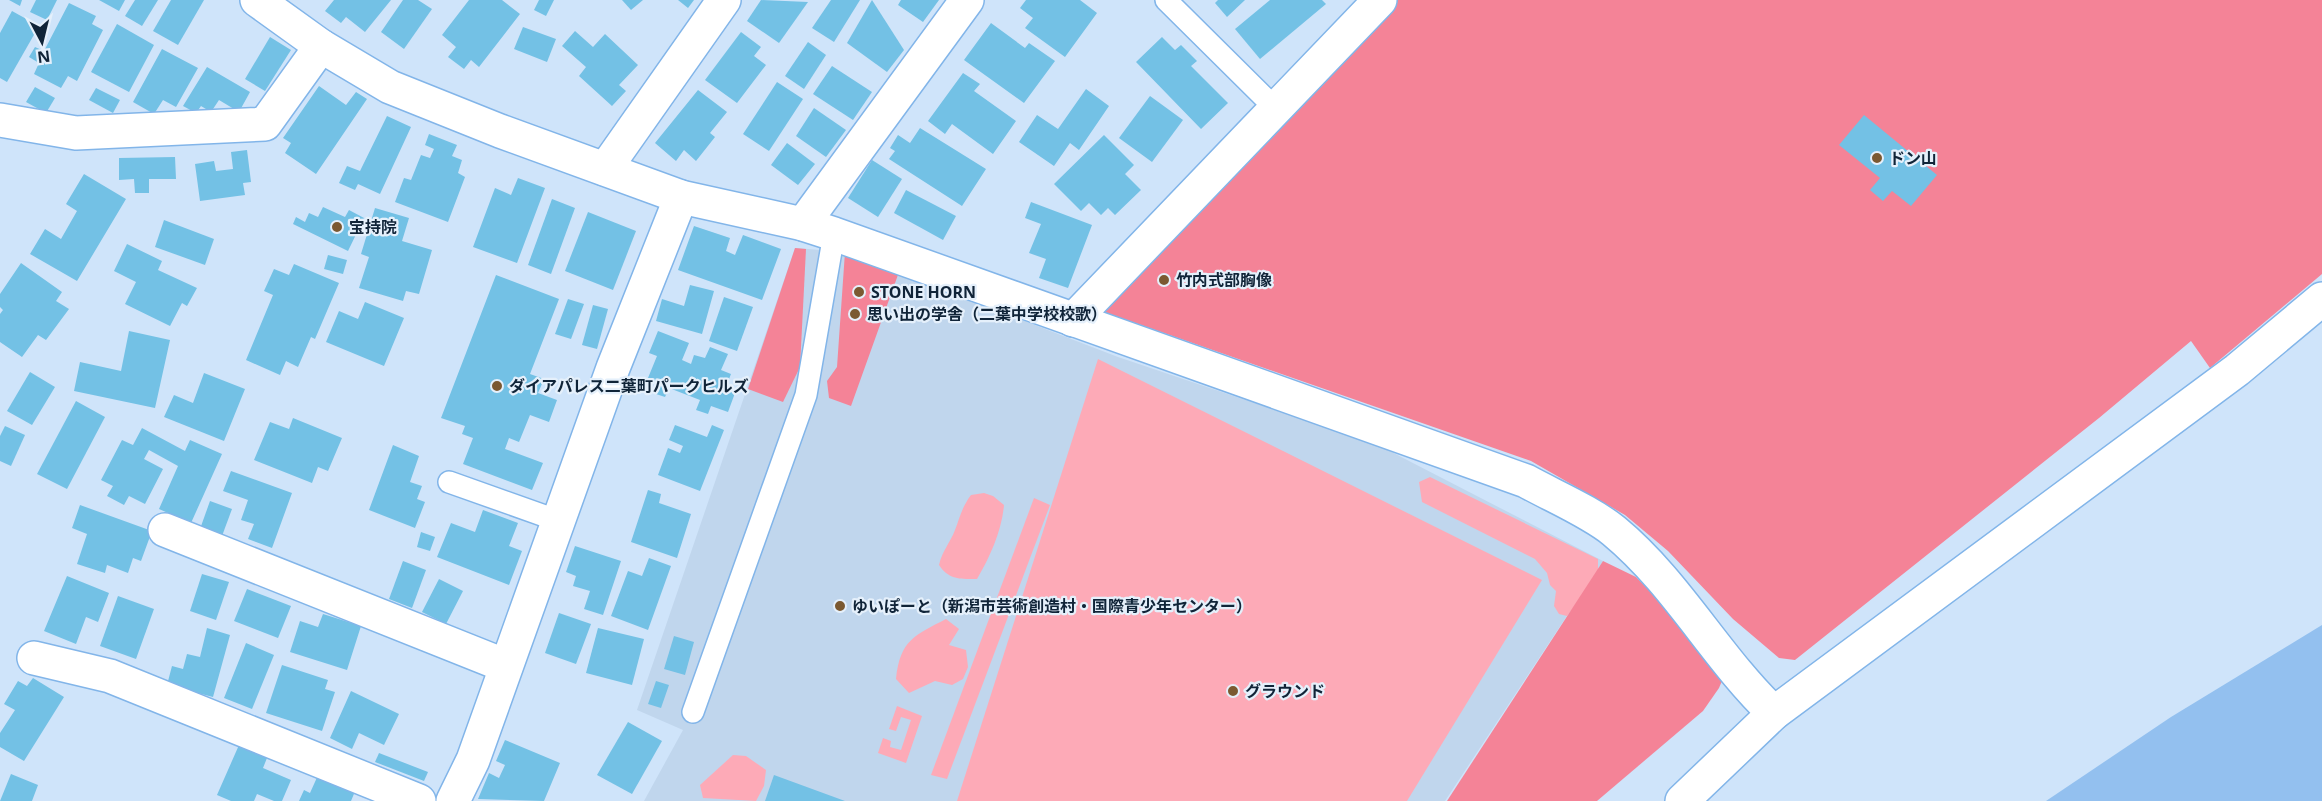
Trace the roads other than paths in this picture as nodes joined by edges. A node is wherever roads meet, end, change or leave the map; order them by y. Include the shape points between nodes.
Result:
1 (257, 0) edge
2 (724, 0) edge
3 (968, 0) edge
4 (1166, 0) edge
5 (1380, 0) edge
6 (321, 46) junction
7 (1275, 108) junction
8 (0, 120) edge
9 (605, 169) junction
10 (681, 197) junction
11 (803, 224) junction
12 (834, 234) junction
13 (2322, 299) edge
14 (1072, 320) junction
15 (449, 482) dead end
16 (559, 520) junction
17 (165, 530) dead end
18 (34, 658) dead end
19 (506, 666) junction
20 (693, 712) dead end
21 (1774, 713) junction
22 (419, 801) edge
23 (453, 801) edge
24 (1682, 801) edge

1 - 6 street
2 - 9 street
3 - 11 street
4 - 7 lane
5 - 7 street
6 - 8 street via 264,124 76,133
6 - 9 street via 390,87
7 - 14 street
9 - 10 street
10 - 11 street
10 - 16 street
11 - 12 street
12 - 14 street
12 - 20 lane via 806,394
13 - 21 street via 2237,370
14 - 21 street via 1526,481 1613,530 1687,610 1746,686
15 - 16 lane
16 - 19 street
17 - 19 street
18 - 22 street via 110,676
19 - 23 street
21 - 24 street

